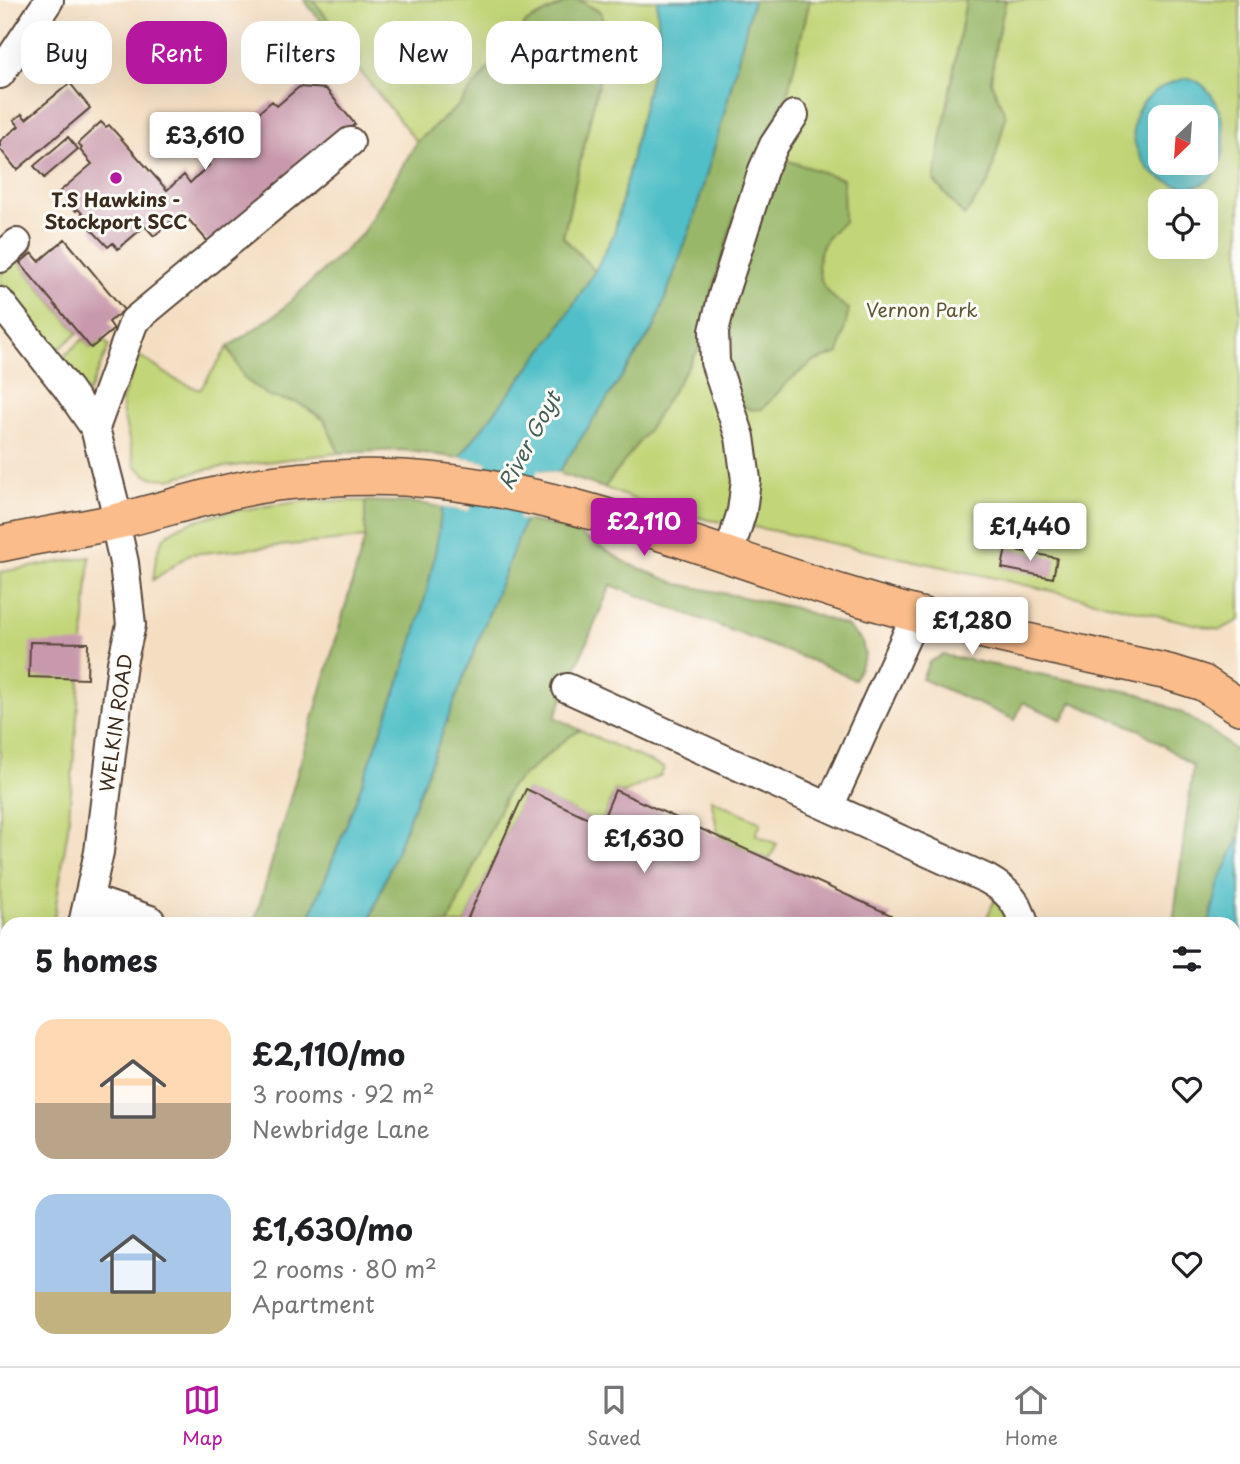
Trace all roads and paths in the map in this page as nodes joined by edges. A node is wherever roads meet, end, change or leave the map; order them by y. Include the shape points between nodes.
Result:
1 (49, 0) edge
2 (0, 74) edge
3 (794, 115) dead end
4 (350, 142) dead end
5 (0, 302) edge
6 (94, 428) junction
7 (115, 522) junction
8 (0, 544) edge
9 (728, 557) junction
10 (916, 615) junction
11 (567, 688) dead end
12 (1239, 705) edge
13 (829, 807) junction
14 (86, 911) edge
15 (129, 917) edge
16 (1021, 917) edge

1 - 2 lane
3 - 9 lane via 763,170 714,331 715,362 740,438 746,480
4 - 6 lane via 134,321
5 - 6 lane, WELKIN ROAD
6 - 7 lane, WELKIN ROAD
7 - 8 main road
7 - 9 main road via 277,483 401,478 503,490 578,507
7 - 14 lane, WELKIN ROAD via 131,625 122,663 99,852
9 - 10 main road
10 - 12 main road via 1168,672 1202,683
10 - 13 lane
11 - 13 lane
13 - 16 lane via 999,885
14 - 15 lane

